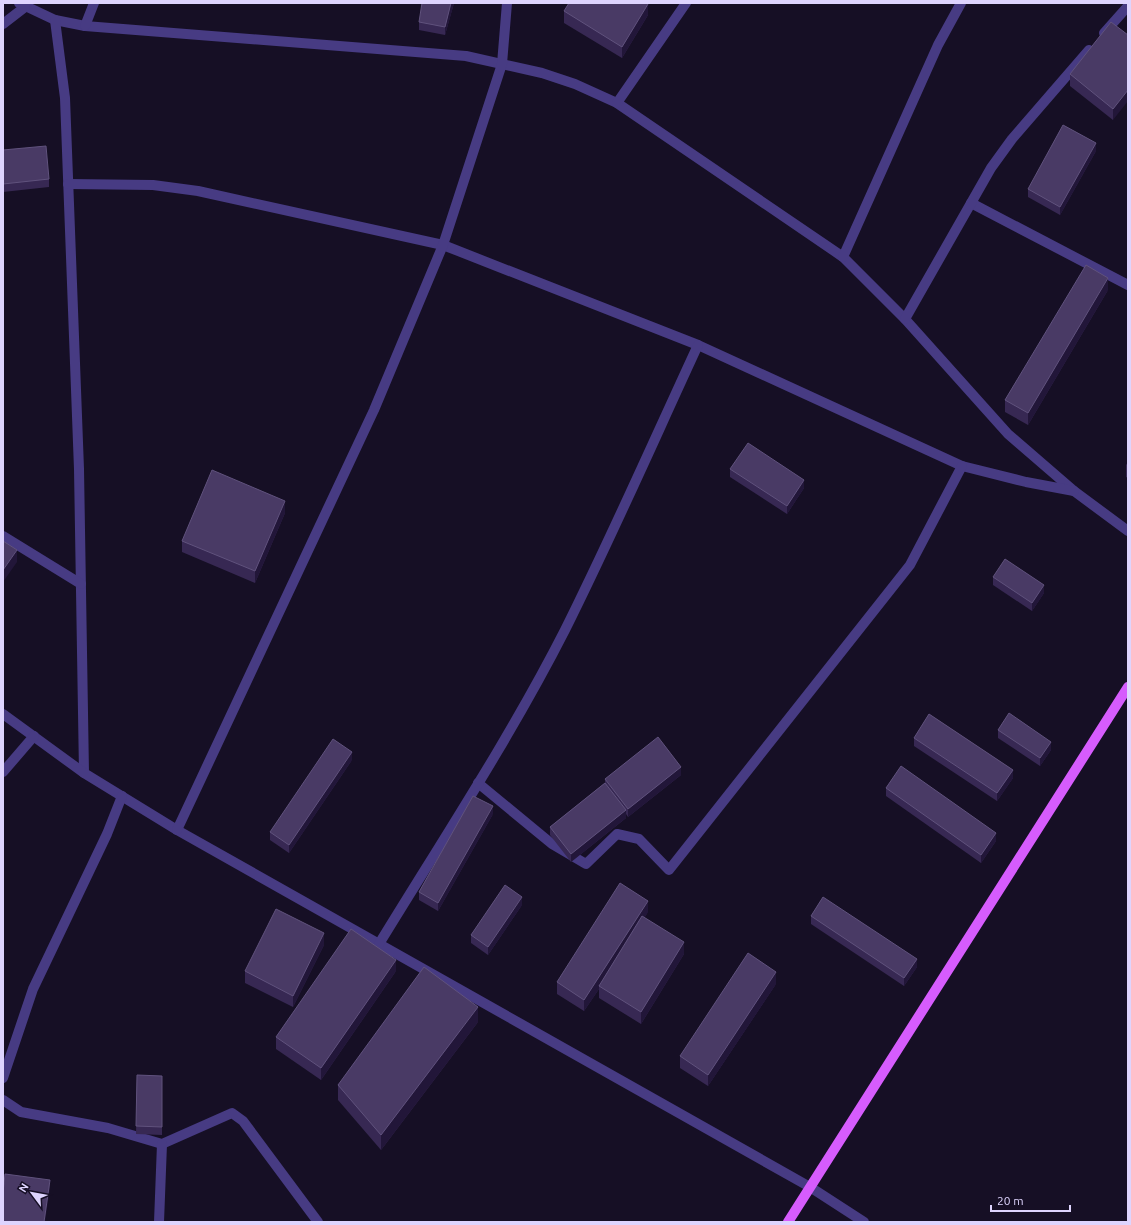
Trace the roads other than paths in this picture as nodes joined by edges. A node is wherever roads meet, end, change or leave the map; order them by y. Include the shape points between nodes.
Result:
1 (94, 3) edge
2 (507, 3) edge
3 (686, 3) edge
4 (961, 3) edge
5 (22, 5) edge
6 (1128, 6) edge
7 (55, 20) junction
8 (3, 24) edge
9 (85, 26) junction
10 (502, 64) junction
11 (617, 103) junction
12 (68, 184) junction
13 (971, 203) junction
14 (443, 245) junction
15 (843, 257) junction
16 (1128, 285) edge
17 (905, 319) junction
18 (698, 345) junction
19 (962, 466) junction
20 (1074, 491) junction
21 (1128, 531) edge
22 (3, 536) edge
23 (81, 584) junction
24 (1128, 687) edge
25 (3, 714) edge
26 (34, 736) junction
27 (3, 772) edge
28 (84, 773) junction
29 (478, 782) junction
30 (122, 796) junction
31 (177, 830) junction
32 (379, 944) junction
33 (3, 1078) edge
34 (3, 1100) edge
35 (162, 1144) junction
36 (810, 1187) junction
37 (159, 1222) edge
38 (318, 1222) edge
39 (788, 1222) edge
40 (864, 1222) edge

1 - 9 street
2 - 10 street
3 - 11 street
4 - 15 street via 938,45
5 - 7 street
5 - 8 street
6 - 13 street via 1012,139 991,168
7 - 9 street
7 - 12 street via 65,98
9 - 10 street via 466,56
10 - 11 street via 576,84
10 - 14 street
11 - 15 street
12 - 14 street via 153,185 198,191
12 - 23 street
13 - 16 street
13 - 17 street
14 - 18 street
14 - 31 street via 374,410
15 - 17 street
17 - 20 street via 1008,434
18 - 19 street
18 - 29 street via 564,631
19 - 20 street
19 - 29 street via 910,565 669,870 639,839 617,834 586,864 552,844
20 - 21 street
22 - 23 street
23 - 28 street
24 - 36 main road
25 - 26 street
26 - 27 street
26 - 28 street
28 - 30 street
29 - 32 street
30 - 31 street
30 - 33 street via 107,834 33,989
31 - 32 street
32 - 36 street
34 - 35 street via 21,1112 108,1128
35 - 37 street
35 - 38 street via 232,1113 243,1121
36 - 39 main road
36 - 40 street

